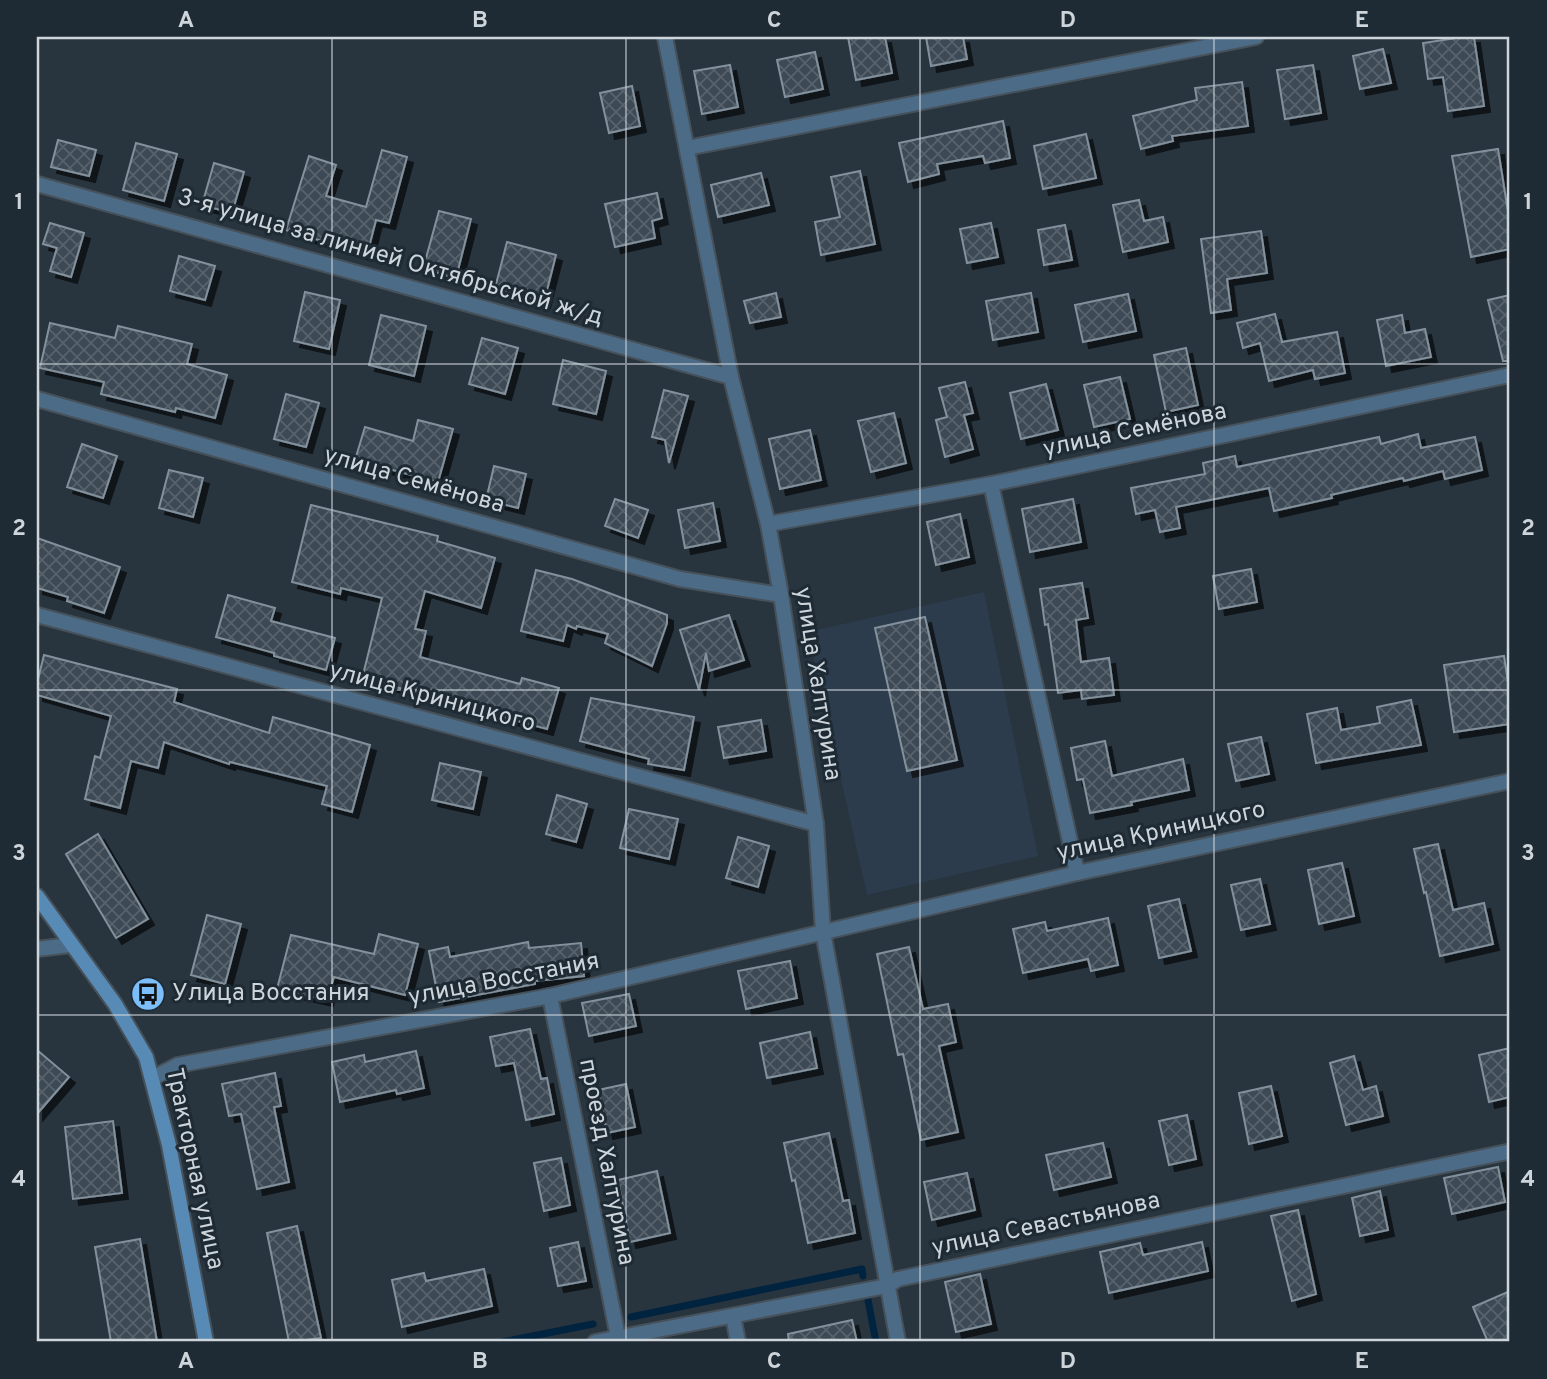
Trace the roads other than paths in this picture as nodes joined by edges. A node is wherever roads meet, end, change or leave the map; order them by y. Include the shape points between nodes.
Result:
1 (665, 37) edge
2 (1256, 37) edge
3 (687, 148) junction
4 (37, 184) edge
5 (1510, 375) edge
6 (731, 377) junction
7 (37, 399) edge
8 (991, 484) junction
9 (768, 524) junction
10 (781, 595) junction
11 (37, 615) edge
12 (1510, 781) edge
13 (816, 824) junction
14 (1077, 873) junction
15 (37, 896) edge
16 (823, 932) junction
17 (71, 945) junction
18 (37, 949) edge
19 (550, 996) junction
20 (153, 1078) junction
21 (1507, 1152) dead end
22 (887, 1286) junction
23 (733, 1316) junction
24 (618, 1338) junction
25 (206, 1342) edge
26 (595, 1342) edge
27 (738, 1342) edge
28 (898, 1342) edge

1 - 3 street, улица Халтурина
2 - 3 street
3 - 6 street, улица Халтурина
4 - 6 street, 3-я улица за линией Октябрьской ж/д
5 - 8 street, улица Семёнова
6 - 9 street, улица Халтурина
7 - 10 street, улица Семёнова via 680,579
8 - 9 street, улица Семёнова
8 - 14 street
9 - 10 street, улица Халтурина
10 - 13 street, улица Халтурина
11 - 13 street, улица Криницкого
12 - 14 street, улица Криницкого
13 - 16 street, улица Халтурина
14 - 16 street, улица Криницкого
15 - 17 main road, Тракторная улица
16 - 19 street, улица Восстания
16 - 22 street, улица Халтурина
17 - 18 street
17 - 20 main road, Тракторная улица via 127,1023
19 - 20 street, улица Восстания via 178,1065
19 - 24 street, проезд Халтурина
20 - 25 main road, Тракторная улица
21 - 22 street, улица Севастьянова via 898,1279
22 - 23 street, улица Севастьянова
22 - 28 street, улица Халтурина
23 - 24 street, улица Севастьянова
23 - 27 street
24 - 26 street, улица Севастьянова

